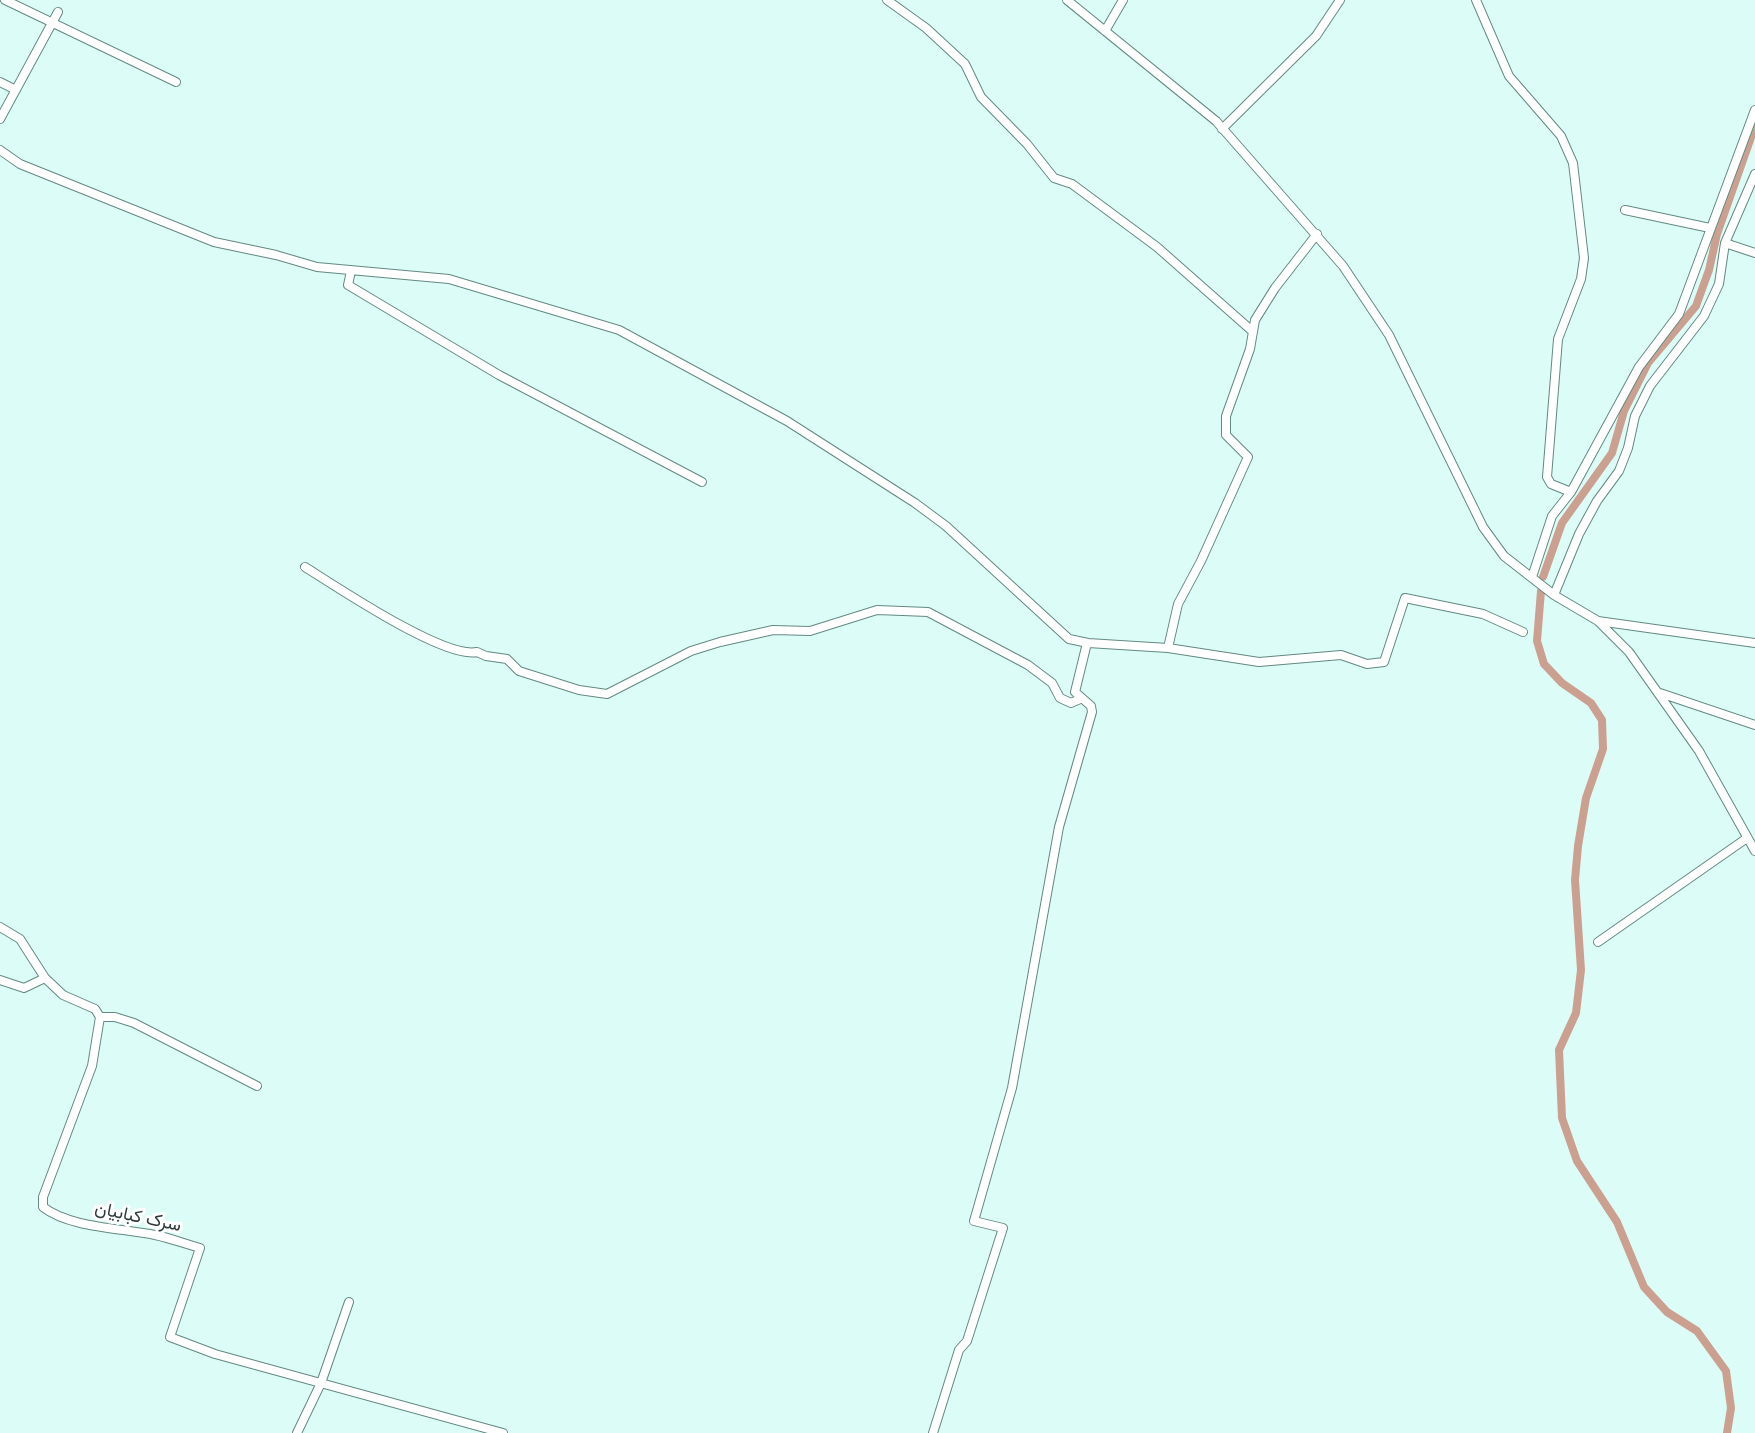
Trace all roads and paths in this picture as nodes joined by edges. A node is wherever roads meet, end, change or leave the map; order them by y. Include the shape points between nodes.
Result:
1 (4, 0) edge
2 (887, 0) edge
3 (1067, 0) edge
4 (1123, 0) edge
5 (1341, 0) edge
6 (1476, 0) edge
7 (58, 12) dead end
8 (52, 22) junction
9 (1105, 31) junction
10 (0, 82) edge
11 (176, 82) dead end
12 (16, 90) junction
13 (1755, 110) edge
14 (0, 119) edge
15 (1222, 129) junction
16 (0, 150) edge
17 (1755, 174) edge
18 (1625, 210) dead end
19 (1710, 228) junction
20 (1317, 234) junction
21 (1725, 243) junction
22 (1755, 253) edge
23 (351, 271) junction
24 (1251, 330) junction
25 (702, 482) dead end
26 (1572, 492) junction
27 (305, 567) dead end
28 (1532, 577) junction
29 (1554, 595) junction
30 (1598, 621) junction
31 (1523, 632) dead end
32 (1087, 643) junction
33 (1755, 643) edge
34 (1168, 648) junction
35 (1660, 693) junction
36 (1080, 699) junction
37 (1755, 725) edge
38 (1747, 838) junction
39 (1755, 851) edge
40 (0, 927) edge
41 (1598, 942) dead end
42 (45, 978) junction
43 (0, 980) edge
44 (100, 1017) junction
45 (257, 1086) dead end
46 (349, 1302) dead end
47 (321, 1383) junction
48 (297, 1433) edge
49 (503, 1433) edge
50 (933, 1433) edge

1 - 8 street
2 - 24 street via 926,28 964,64 981,97 1054,178 1072,184 1157,247
3 - 9 street
4 - 9 street
5 - 15 street via 1316,36
6 - 26 street via 1509,76 1561,136 1573,164 1584,258 1581,279 1558,339 1547,477 1551,484
7 - 8 street
8 - 11 street
8 - 12 street
9 - 15 street
10 - 12 street
12 - 14 street
13 - 19 street
15 - 20 street
16 - 23 street via 20,164 214,242 317,267
17 - 21 street
18 - 19 street
19 - 26 street via 1678,314 1639,367
20 - 24 street via 1275,288
20 - 28 street via 1389,335 1483,528 1504,556
21 - 22 street
21 - 29 street via 1719,284 1704,316 1650,386 1635,416 1629,448 1619,471 1579,534
23 - 25 street via 348,285 499,375
23 - 32 street via 449,279 619,330 787,422 915,503 946,526 1069,639
24 - 34 street via 1250,349 1226,416 1226,435 1248,457 1178,604
26 - 28 street via 1552,516
27 - 36 street via 440,644 466,654 498,656 519,671 579,690 607,694 691,651 773,630 810,631 877,610 928,612 1028,665 1052,683 1060,698 1071,703
28 - 29 street
29 - 30 street
30 - 33 street
30 - 35 street via 1629,652
31 - 34 street via 1483,614 1405,598 1384,662 1367,664 1341,655 1259,662
32 - 34 street
32 - 36 street via 1075,693
35 - 37 street
35 - 38 street via 1699,751
36 - 50 street via 1091,706 1092,712 1059,827 1012,1088 974,1221 1003,1228
38 - 39 street
38 - 41 street
40 - 42 street via 21,939
42 - 43 street via 24,988
42 - 44 street via 63,995 95,1009
44 - 45 street via 134,1023
44 - 47 street, سرک کبابیان via 92,1066 42,1197 43,1207 50,1213 90,1224 156,1235 200,1248 170,1337 215,1354
46 - 47 street
47 - 48 street
47 - 49 street, سرک کبابیان

